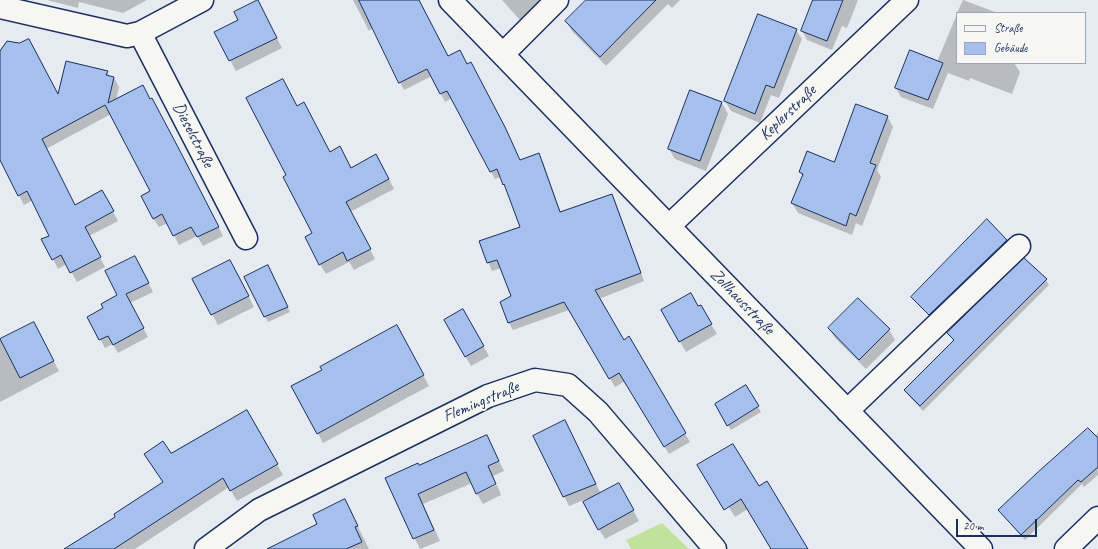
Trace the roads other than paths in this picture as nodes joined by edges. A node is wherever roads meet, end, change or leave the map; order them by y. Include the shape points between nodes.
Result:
1 (202, 0) edge
2 (450, 0) edge
3 (557, 0) edge
4 (907, 0) edge
5 (0, 7) edge
6 (140, 33) junction
7 (503, 54) junction
8 (669, 226) junction
9 (246, 238) dead end
10 (1019, 246) dead end
11 (848, 411) junction
12 (1098, 518) edge
13 (206, 549) edge
14 (715, 549) edge
15 (981, 549) edge
16 (1066, 549) edge

1 - 6 street
2 - 7 street, Zollhausstraße
3 - 7 street
4 - 8 street, Keplerstraße
5 - 6 street via 127,36
6 - 9 street, Dieselstraße
7 - 8 street, Zollhausstraße
8 - 11 street, Zollhausstraße
10 - 11 street
11 - 15 street, Zollhausstraße
12 - 16 street
13 - 14 street, Flemingstraße via 259,510 488,396 534,380 568,386 598,412

